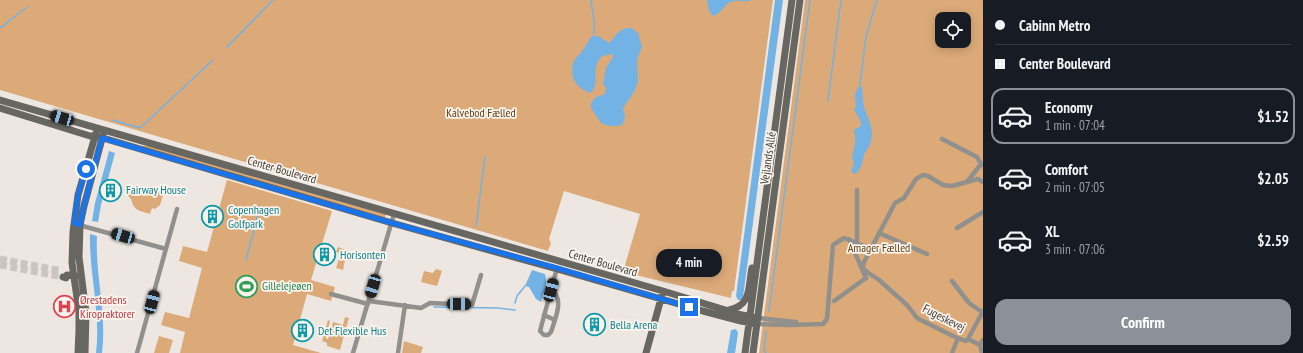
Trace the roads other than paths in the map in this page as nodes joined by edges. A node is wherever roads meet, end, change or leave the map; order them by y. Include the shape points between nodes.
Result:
1 (792, 0) edge
2 (800, 0) edge
3 (0, 100) edge
4 (0, 108) edge
5 (101, 130) junction
6 (99, 137) junction
7 (942, 139) dead end
8 (982, 164) edge
9 (967, 182) junction
10 (983, 182) edge
11 (856, 190) dead end
12 (177, 209) dead end
13 (983, 212) edge
14 (394, 214) junction
15 (392, 223) junction
16 (77, 224) junction
17 (957, 228) dead end
18 (879, 233) junction
19 (761, 235) junction
20 (849, 239) junction
21 (857, 243) junction
22 (872, 248) junction
23 (166, 249) junction
24 (927, 254) dead end
25 (558, 265) junction
26 (66, 274) junction
27 (481, 275) dead end
28 (81, 277) junction
29 (952, 281) dead end
30 (551, 290) junction
31 (331, 294) dead end
32 (662, 295) junction
33 (834, 301) dead end
34 (368, 302) junction
35 (405, 305) junction
36 (727, 310) junction
37 (982, 311) edge
38 (544, 315) junction
39 (554, 320) junction
40 (753, 321) junction
41 (958, 338) junction
42 (968, 339) junction
43 (983, 340) edge
44 (981, 345) edge
45 (78, 353) edge
46 (85, 353) edge
47 (137, 353) edge
48 (353, 353) edge
49 (398, 353) edge
50 (646, 353) edge
51 (744, 353) edge
52 (749, 353) edge
53 (753, 353) edge
54 (952, 353) edge
55 (982, 353) edge

1 - 19 street, Vejlands Allé
2 - 40 street, Vejlands Allé
3 - 5 street, Center Boulevard
4 - 6 street, Center Boulevard
5 - 6 street
5 - 14 street, Center Boulevard
6 - 15 street, Center Boulevard
6 - 16 street via 78,195
7 - 8 street via 977,157
8 - 9 street
9 - 10 street via 978,179
9 - 18 street, Fugeskevej via 952,186 943,185 928,176 916,179 904,198 895,203
11 - 21 street
12 - 23 street
13 - 17 street
14 - 15 street
14 - 25 street, Center Boulevard
15 - 25 street, Center Boulevard
15 - 34 street
16 - 23 street
16 - 26 street via 72,263
16 - 28 street
18 - 22 street, Fugeskevej
18 - 24 street
19 - 36 street, Vejlands Allé via 754,250 746,299 738,308
19 - 40 street, Vejlands Allé
20 - 21 street
20 - 33 street via 866,278
20 - 40 street via 844,238 833,245 827,319 823,324
21 - 22 street
22 - 41 street, Fugeskevej via 863,264 866,272 907,305 917,318
23 - 47 street
25 - 30 street, Center Boulevard
25 - 32 street, Center Boulevard
26 - 28 street
26 - 45 street via 79,312
27 - 35 street via 472,305 430,303 421,308
28 - 46 street via 86,313
29 - 37 street via 969,303
30 - 38 street, Center Boulevard
30 - 39 street, Center Boulevard via 558,297 559,304
31 - 34 street
32 - 36 street, Center Boulevard
32 - 40 street, Center Boulevard
32 - 50 street
34 - 35 street
34 - 48 street
35 - 49 street
36 - 40 street, Center Boulevard
37 - 42 street, Fugeskevej
38 - 39 street
38 - 39 street, Center Boulevard via 540,331 544,335 548,336 551,332
40 - 51 street, Vejlands Allé
40 - 52 street
40 - 53 street, Vejlands Allé
41 - 42 street, Fugeskevej
41 - 54 street
42 - 44 street
43 - 44 street
44 - 55 street

